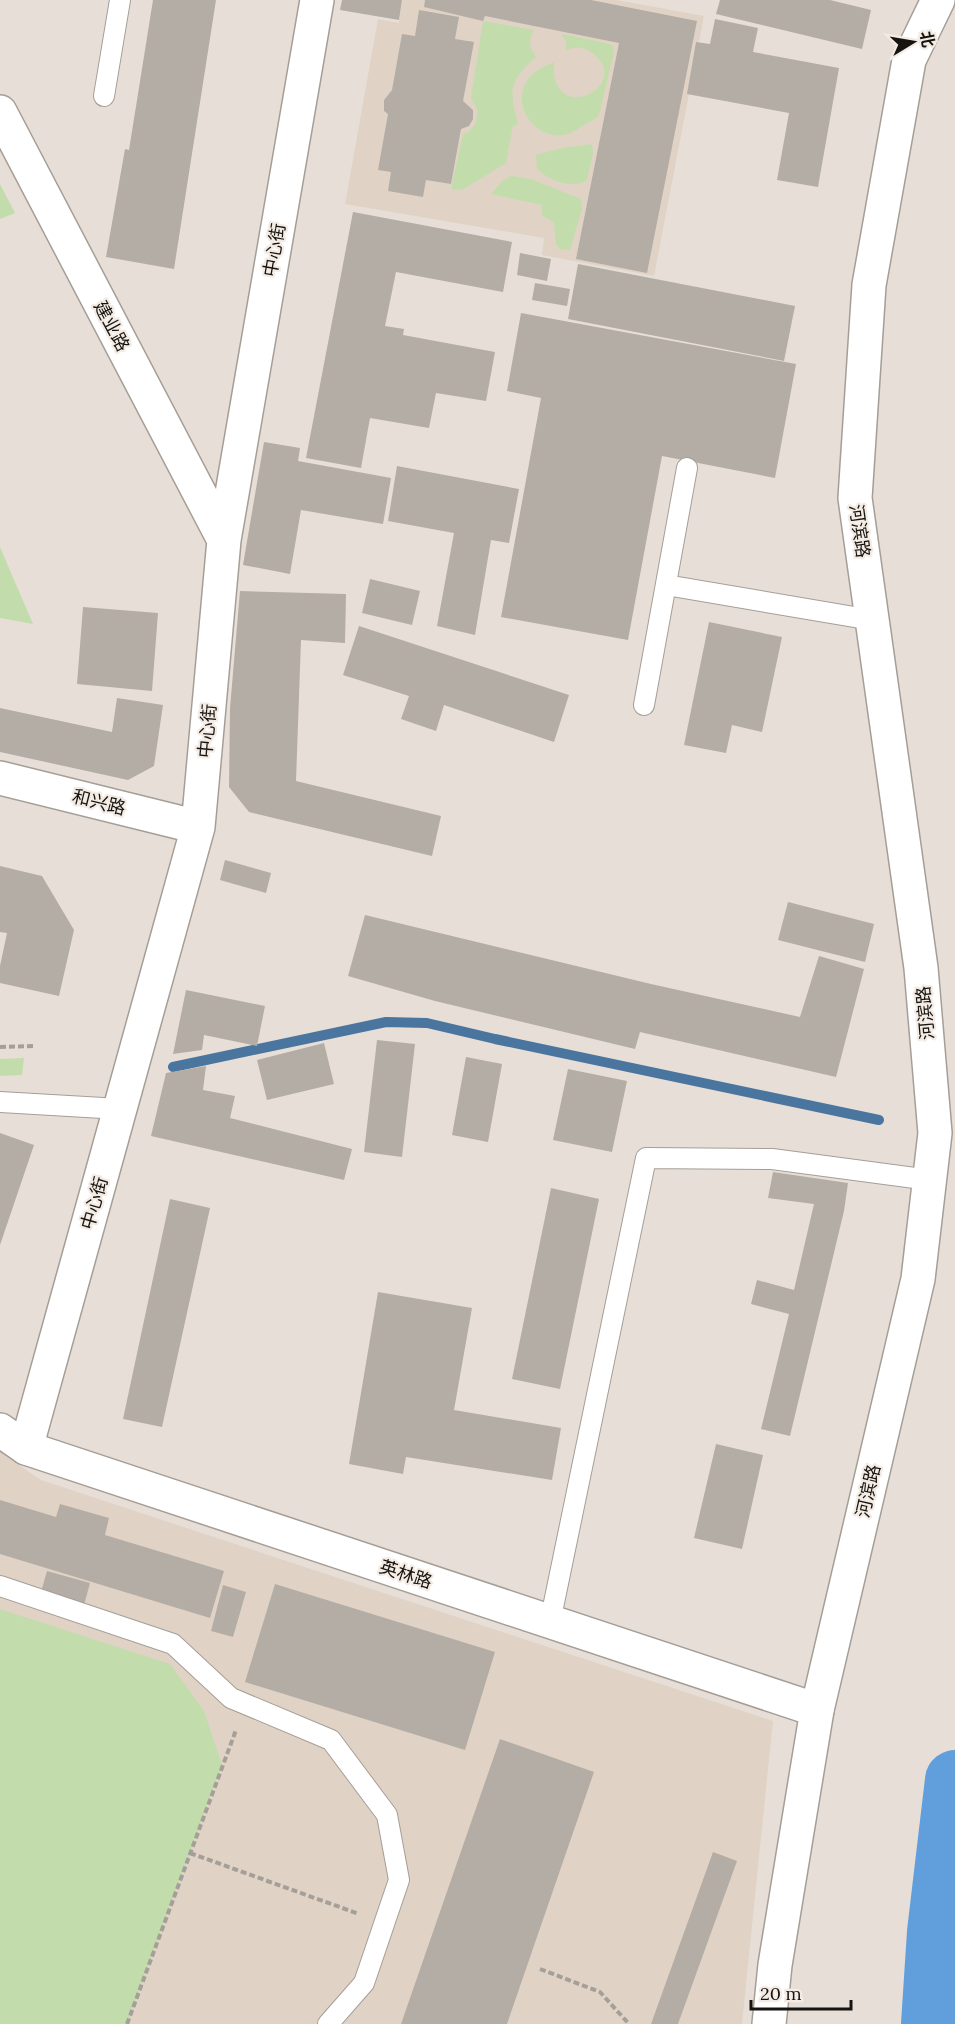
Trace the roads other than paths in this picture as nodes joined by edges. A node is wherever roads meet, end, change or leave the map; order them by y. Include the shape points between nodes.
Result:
1 (120, 0) edge
2 (317, 0) edge
3 (938, 0) edge
4 (104, 96) dead end
5 (0, 112) edge
6 (687, 468) dead end
7 (224, 540) junction
8 (666, 585) junction
9 (872, 620) junction
10 (644, 705) dead end
11 (0, 778) edge
12 (198, 827) junction
13 (0, 1102) edge
14 (120, 1109) junction
15 (930, 1179) junction
16 (13, 1439) edge
17 (0, 1586) edge
18 (550, 1622) junction
19 (817, 1710) junction
20 (328, 2024) edge
21 (769, 2024) edge

1 - 4 lane
2 - 7 street, 中心街
3 - 9 street, 河滨路 via 909,60 869,285 855,498
5 - 7 street, 建业路
6 - 8 lane
7 - 12 street, 中心街
8 - 9 lane
8 - 10 lane
9 - 15 street, 河滨路 via 921,968 935,1133
11 - 12 street, 和兴路
12 - 14 street, 中心街
13 - 14 lane
14 - 16 street, 中心街
15 - 18 lane via 772,1159 646,1158
15 - 19 street, 河滨路 via 918,1279
16 - 18 street, 英林路
17 - 20 lane via 173,1644 231,1698 331,1740 387,1815 399,1880 364,1983
18 - 19 street, 英林路
19 - 21 street, 河滨路

